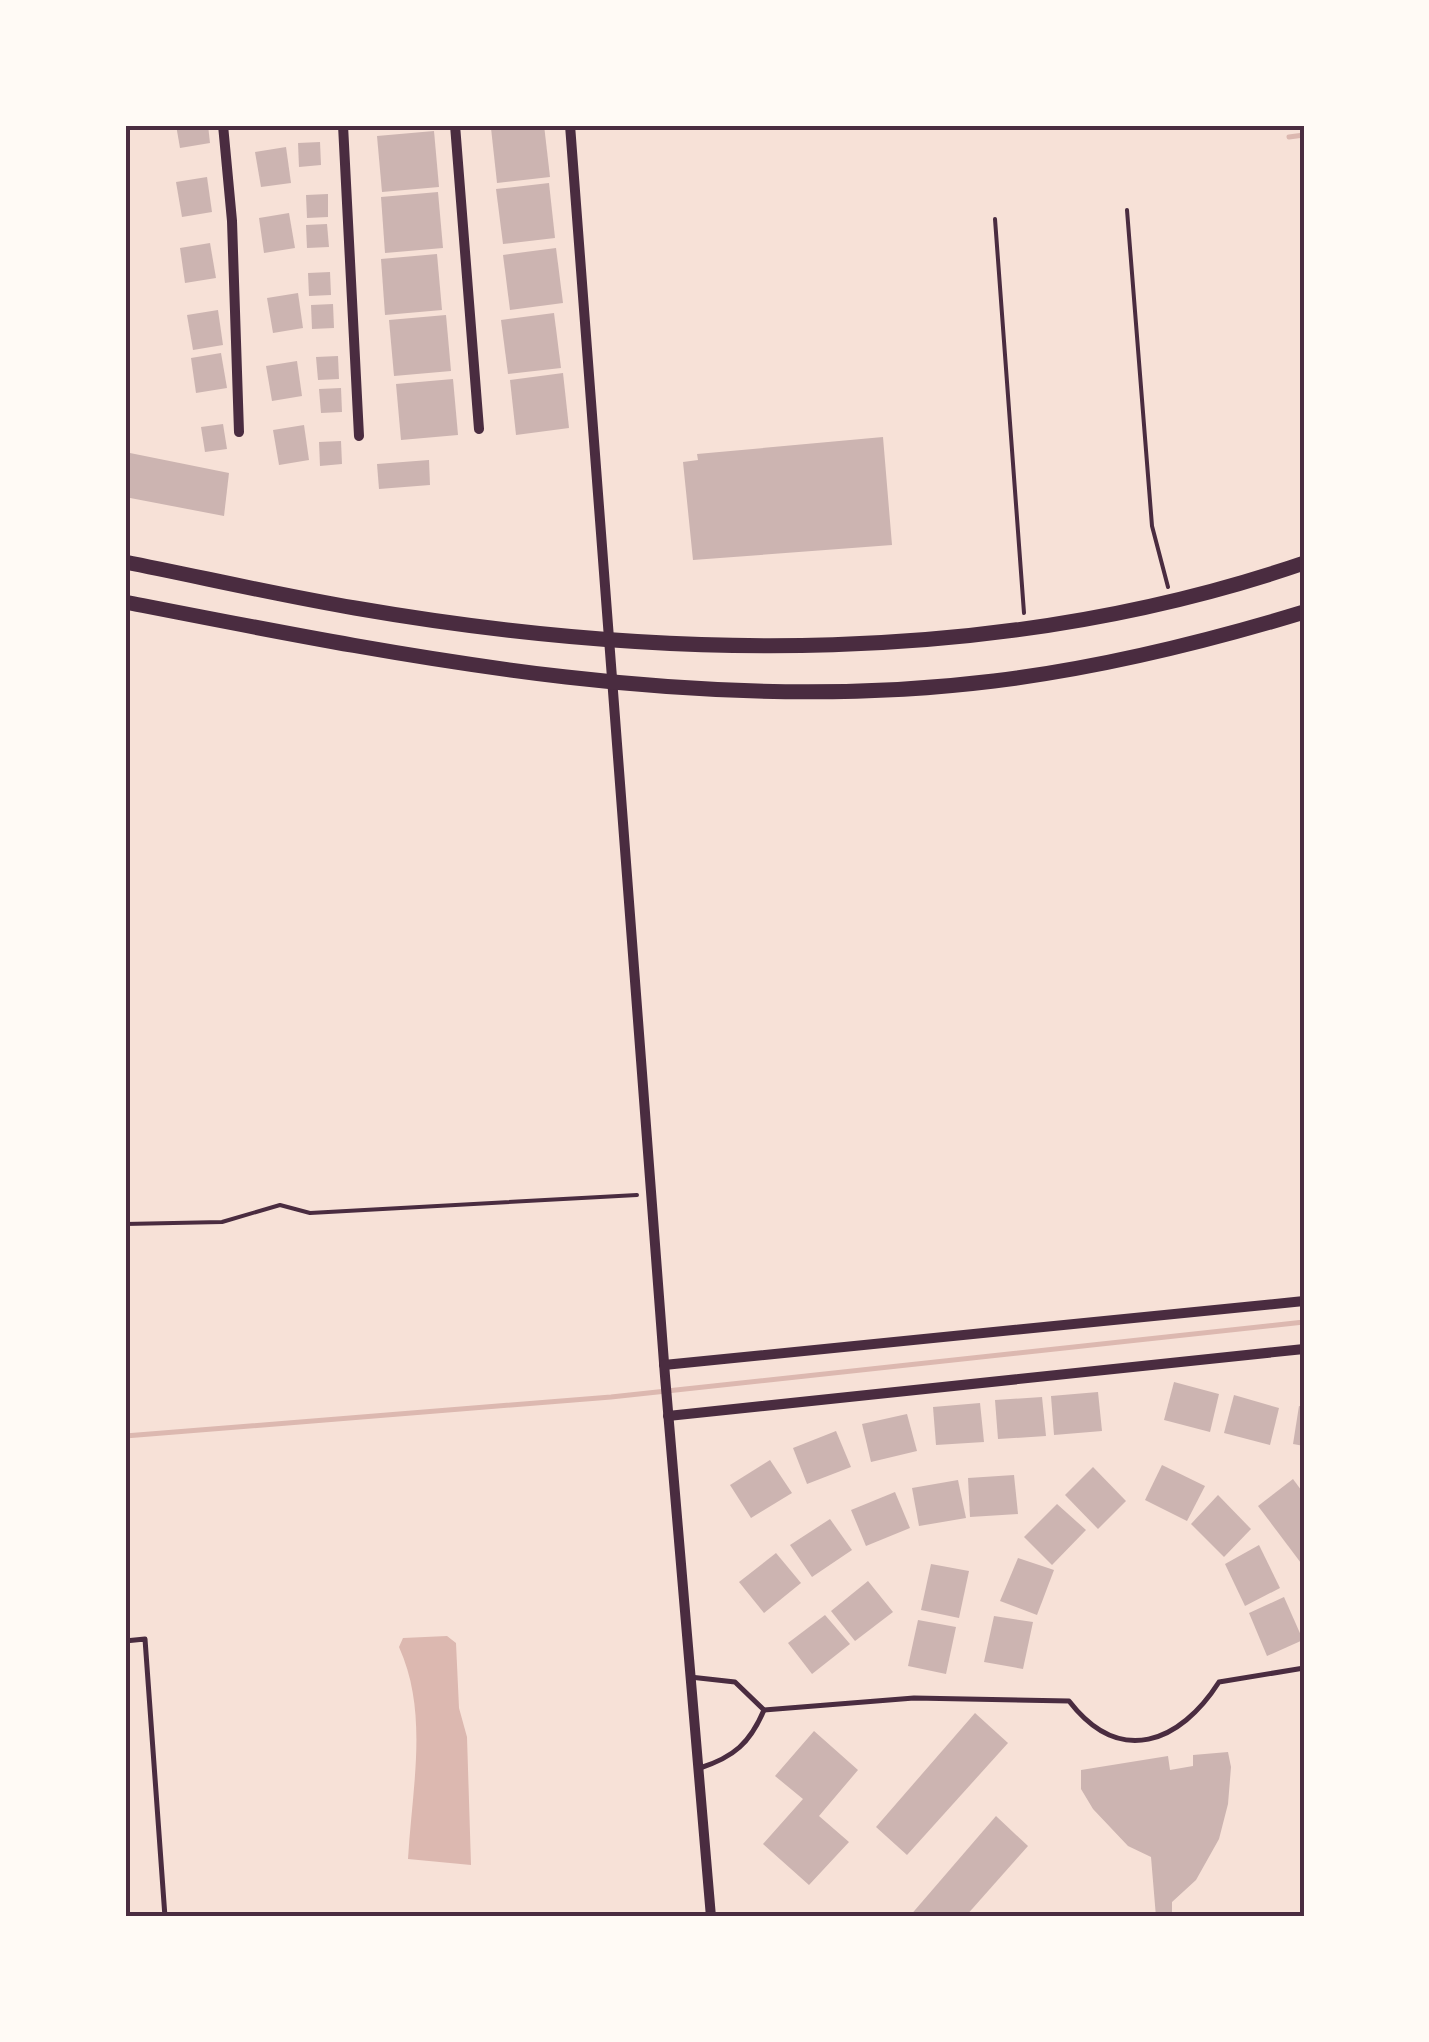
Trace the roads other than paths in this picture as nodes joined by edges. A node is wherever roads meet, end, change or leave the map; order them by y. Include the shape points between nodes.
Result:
1 (224, 125) edge
2 (342, 125) edge
3 (454, 125) edge
4 (570, 125) edge
5 (479, 429) dead end
6 (239, 432) dead end
7 (359, 436) dead end
8 (125, 562) edge
9 (1304, 562) edge
10 (125, 602) edge
11 (1304, 612) edge
12 (612, 640) junction
13 (615, 684) junction
14 (1304, 1301) edge
15 (1304, 1349) edge
16 (664, 1370) junction
17 (668, 1416) junction
18 (125, 1641) edge
19 (1304, 1668) edge
20 (690, 1677) junction
21 (764, 1710) junction
22 (698, 1768) junction
23 (164, 1917) edge
24 (711, 1917) edge

1 - 6 street
2 - 7 street
3 - 5 street
4 - 12 street
8 - 12 main road via 354,608
9 - 12 main road via 1171,601 1025,628 796,645
10 - 13 main road via 459,664
11 - 13 main road via 1113,662 992,681 820,690
12 - 13 street
13 - 16 street
14 - 16 street
15 - 17 street
16 - 17 street
17 - 20 street
18 - 23 lane via 146,1639
19 - 21 lane via 1219,1682 1202,1709 1156,1740 1112,1737 1069,1701 914,1698
20 - 21 lane via 735,1682
20 - 22 street
21 - 22 lane via 739,1750
22 - 24 street

